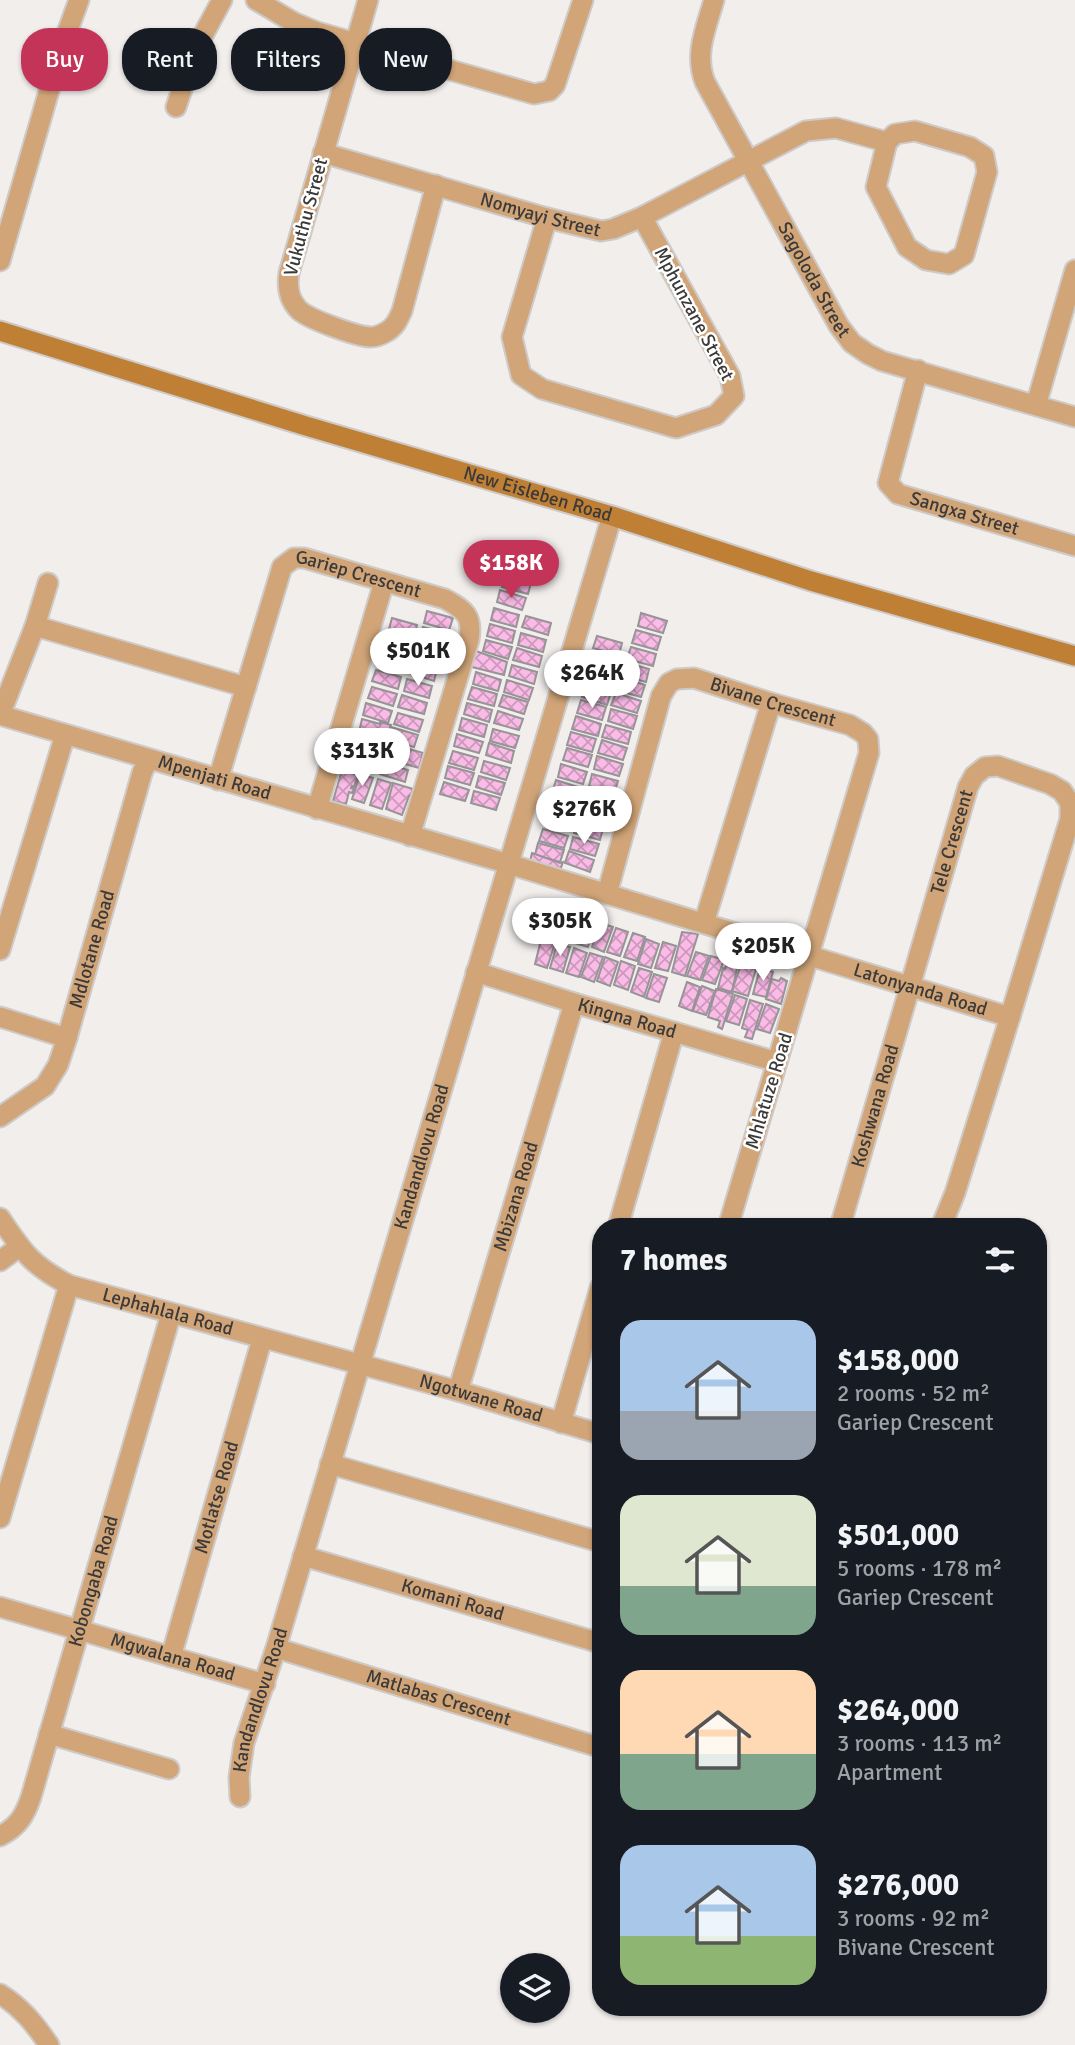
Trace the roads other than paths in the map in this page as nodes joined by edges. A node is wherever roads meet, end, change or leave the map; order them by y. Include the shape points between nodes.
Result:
1 (79, 0) edge
2 (222, 0) edge
3 (256, 0) edge
4 (368, 0) edge
5 (583, 0) edge
6 (714, 0) edge
7 (355, 43) junction
8 (177, 107) dead end
9 (887, 142) junction
10 (323, 153) junction
11 (747, 160) junction
12 (436, 185) junction
13 (642, 216) junction
14 (547, 218) junction
15 (0, 261) edge
16 (1075, 270) edge
17 (0, 331) edge
18 (918, 370) junction
19 (1036, 405) junction
20 (1075, 417) edge
21 (612, 516) junction
22 (1075, 546) edge
23 (384, 582) junction
24 (48, 583) dead end
25 (35, 626) junction
26 (1075, 656) edge
27 (8, 671) edge
28 (246, 687) junction
29 (771, 703) junction
30 (0, 715) edge
31 (65, 735) junction
32 (148, 760) junction
33 (218, 780) junction
34 (317, 809) junction
35 (410, 836) junction
36 (509, 864) junction
37 (607, 894) junction
38 (704, 923) junction
39 (0, 950) edge
40 (809, 955) junction
41 (476, 972) junction
42 (911, 986) junction
43 (574, 1003) junction
44 (0, 1017) edge
45 (1010, 1017) junction
46 (674, 1032) junction
47 (67, 1038) junction
48 (778, 1062) junction
49 (0, 1117) edge
50 (0, 1218) edge
51 (621, 1218) edge
52 (731, 1218) edge
53 (843, 1218) edge
54 (944, 1218) edge
55 (19, 1247) junction
56 (0, 1261) edge
57 (69, 1284) junction
58 (171, 1314) junction
59 (592, 1316) edge
60 (262, 1339) junction
61 (360, 1365) junction
62 (458, 1391) junction
63 (561, 1423) junction
64 (592, 1432) edge
65 (330, 1464) junction
66 (1, 1508) edge
67 (592, 1540) edge
68 (303, 1556) junction
69 (0, 1607) edge
70 (78, 1630) junction
71 (592, 1641) edge
72 (276, 1648) junction
73 (171, 1657) junction
74 (265, 1684) junction
75 (49, 1734) junction
76 (592, 1745) edge
77 (169, 1769) dead end
78 (240, 1797) dead end
79 (0, 1836) edge
80 (0, 1994) edge
81 (49, 2045) edge

1 - 15 street
2 - 8 street via 195,50
3 - 7 street via 305,27
4 - 7 street
5 - 7 street via 555,85 541,93
6 - 11 street, Sagoloda Street via 700,50 701,71
7 - 10 street, Vukuthu Street
9 - 9 street via 895,134 915,131 970,146 984,156 987,172 964,255 949,264 926,260 907,247 876,187
9 - 11 street, Nomyayi Street via 836,128 806,131
10 - 12 street, Nomyayi Street
10 - 12 street, Vukuthu Street via 287,286 298,309 307,316 359,335 378,336 396,324
11 - 13 street, Nomyayi Street
11 - 18 street, Sagoloda Street via 825,303 852,343 882,360
12 - 14 street, Nomyayi Street
13 - 14 street, Nomyayi Street via 601,231
13 - 14 street, Mphunzane Street via 730,376 734,396 716,415 676,428 541,389 521,375 512,337
16 - 19 street
17 - 21 main road, New Eisleben Road
18 - 19 street, Sagoloda Street
18 - 22 street, Sangxa Street via 888,483 898,494
19 - 20 street, Sagoloda Street
21 - 26 main road, New Eisleben Road via 811,580
21 - 36 street, Kandandlovu Road
23 - 28 street, Gariep Crescent via 304,558 288,561 282,567
23 - 34 street
23 - 35 street, Gariep Crescent via 445,599 467,615 471,628
24 - 25 street
25 - 27 street
25 - 28 street
27 - 30 street
28 - 33 street, Gariep Crescent
29 - 37 street, Bivane Crescent via 694,678 677,679 665,687
29 - 38 street
29 - 40 street, Bivane Crescent via 857,728 870,747
30 - 31 street, Mpenjati Road
31 - 32 street, Mpenjati Road
31 - 39 street
32 - 33 street, Mpenjati Road
32 - 47 street, Mdlotane Road
33 - 34 street, Mpenjati Road
34 - 35 street, Mpenjati Road
35 - 36 street, Mpenjati Road
36 - 37 street, Latonyanda Road
36 - 41 street, Kandandlovu Road
37 - 38 street, Latonyanda Road
38 - 40 street, Latonyanda Road
40 - 42 street, Latonyanda Road
40 - 48 street, Mhlatuze Road
41 - 43 street, Kingna Road
41 - 61 street, Kandandlovu Road
42 - 45 street, Latonyanda Road
42 - 45 street, Tele Crescent via 968,787 985,767 998,766 1062,791 1071,812
42 - 53 street, Koshwana Road
43 - 46 street, Kingna Road
43 - 62 street, Mbizana Road
44 - 47 street
45 - 54 street, Tele Crescent
46 - 48 street, Kingna Road
46 - 51 street
47 - 49 street, Mdlotane Road via 45,1086
48 - 52 street, Mhlatuze Road
50 - 55 street, Lephahlala Road
55 - 56 street
55 - 57 street, Lephahlala Road via 34,1264
57 - 58 street, Lephahlala Road
57 - 66 street
58 - 60 street, Lephahlala Road
58 - 70 street, Kobongaba Road
59 - 63 street
60 - 61 street, Lephahlala Road
60 - 73 street, Motlatse Road
61 - 62 street, Ngotwane Road
61 - 65 street, Kandandlovu Road
62 - 63 street, Ngotwane Road
63 - 64 street, Ngotwane Road
65 - 67 street
65 - 68 street, Kandandlovu Road
68 - 71 street, Komani Road
68 - 72 street, Kandandlovu Road
69 - 70 street, Mgwalana Road
70 - 73 street, Mgwalana Road
70 - 75 street, Kobongaba Road
72 - 74 street, Kandandlovu Road
72 - 76 street, Matlabas Crescent
73 - 74 street, Mgwalana Road
74 - 78 street, Kandandlovu Road via 244,1743
75 - 77 street
75 - 79 street, Kobongaba Road via 26,1811 21,1821
80 - 81 street via 29,2017

